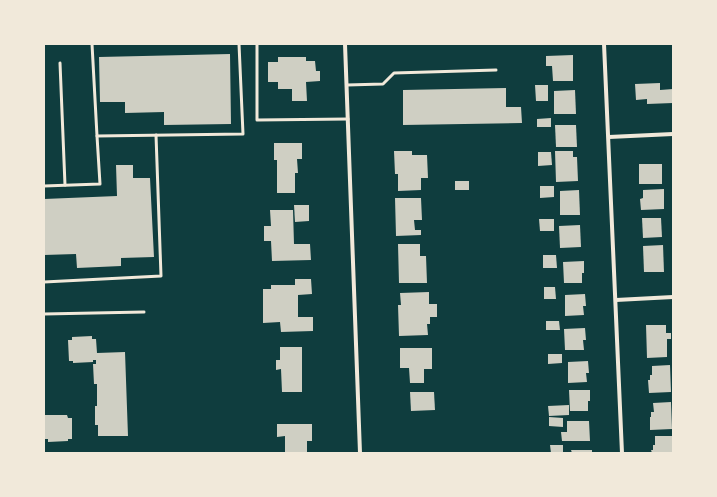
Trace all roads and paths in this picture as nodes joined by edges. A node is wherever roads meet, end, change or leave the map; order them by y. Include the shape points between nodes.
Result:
1 (92, 44) edge
2 (239, 44) edge
3 (257, 44) edge
4 (345, 44) edge
5 (604, 44) edge
6 (60, 63) dead end
7 (496, 70) dead end
8 (347, 85) junction
9 (348, 119) junction
10 (673, 134) edge
11 (156, 135) junction
12 (97, 136) junction
13 (609, 137) junction
14 (65, 185) junction
15 (44, 186) edge
16 (44, 282) edge
17 (673, 296) edge
18 (616, 300) junction
19 (144, 312) dead end
20 (44, 314) edge
21 (360, 453) edge
22 (622, 453) edge

1 - 12 lane
2 - 11 lane via 243,134
3 - 9 lane via 257,120
4 - 8 street
5 - 13 street
6 - 14 lane
7 - 8 lane via 394,73 383,84
8 - 9 street
9 - 21 street
10 - 13 street
11 - 12 lane
11 - 16 lane via 161,276
12 - 14 lane via 100,184
13 - 18 street
14 - 15 lane
17 - 18 street
18 - 22 street
19 - 20 lane

